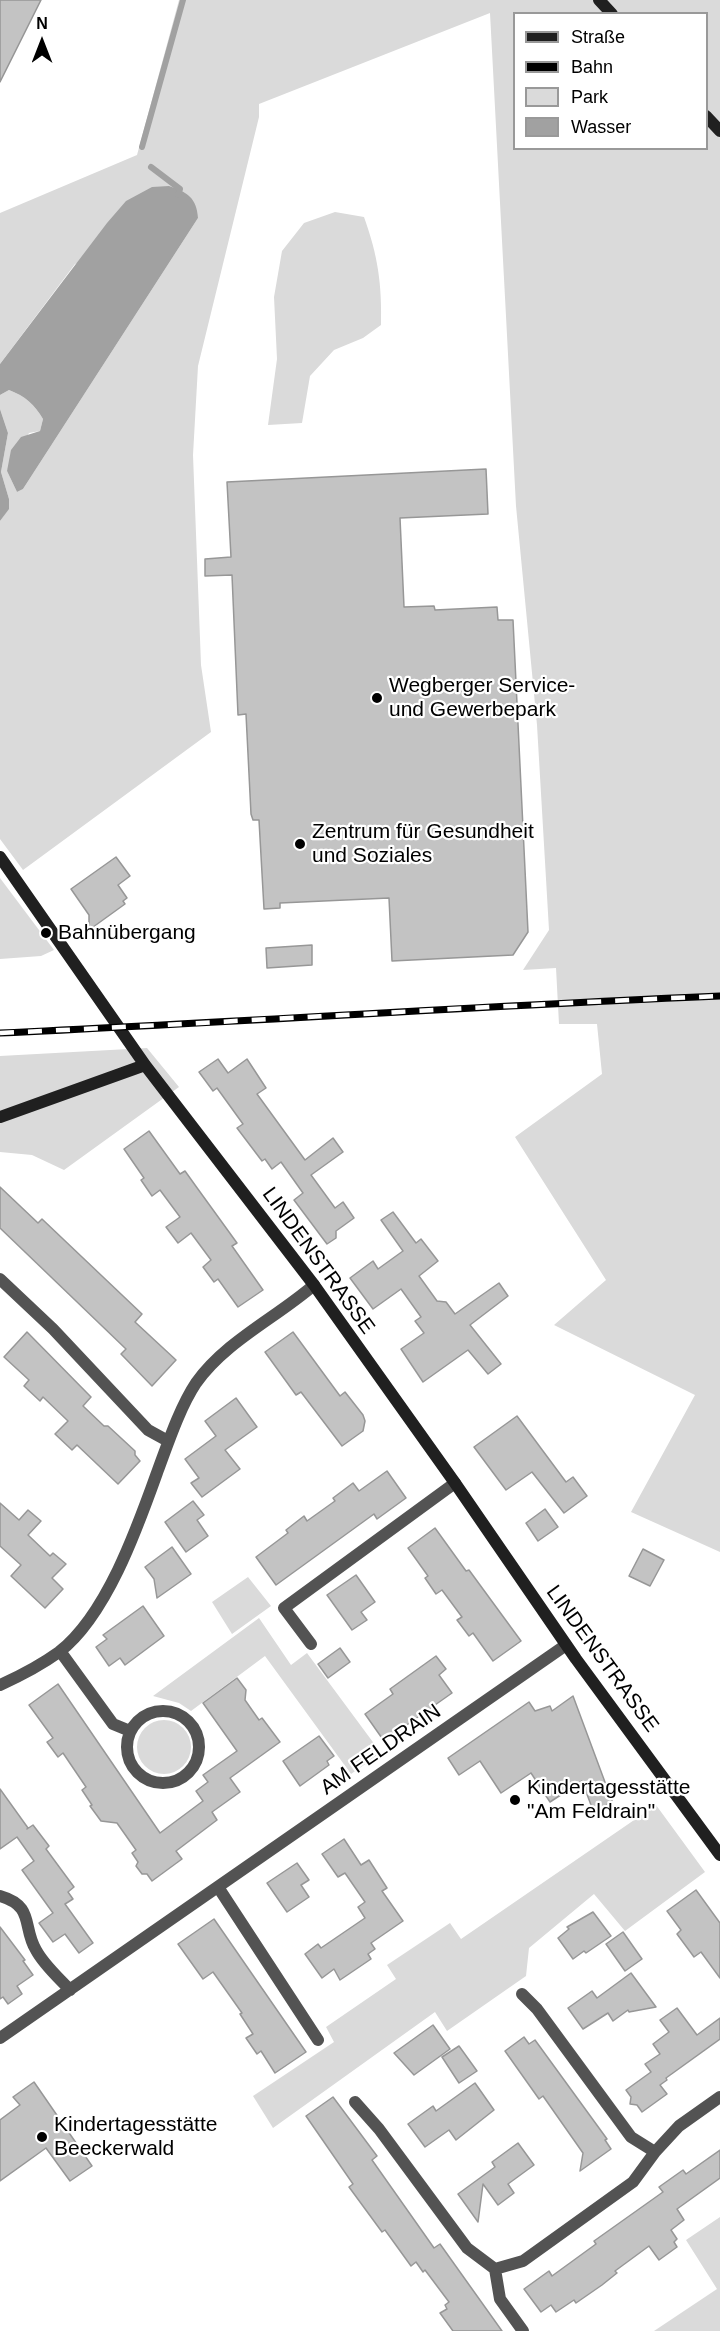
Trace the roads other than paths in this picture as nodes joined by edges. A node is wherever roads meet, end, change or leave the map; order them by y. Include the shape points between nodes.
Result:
1 (599, 0) edge
2 (610, 12) edge
3 (708, 118) edge
4 (720, 131) edge
5 (0, 857) edge
6 (145, 1065) junction
7 (0, 1117) edge
8 (0, 1279) edge
9 (314, 1285) junction
10 (168, 1441) junction
11 (455, 1483) junction
12 (311, 1644) dead end
13 (566, 1645) junction
14 (60, 1651) junction
15 (0, 1685) edge
16 (130, 1731) junction
17 (720, 1855) edge
18 (218, 1887) junction
19 (0, 1896) edge
20 (70, 1990) junction
21 (522, 1994) dead end
22 (0, 2038) edge
23 (318, 2040) dead end
24 (720, 2097) edge
25 (355, 2102) dead end
26 (655, 2151) junction
27 (495, 2269) junction
28 (523, 2331) edge

1 - 2 street
3 - 4 street
5 - 6 street, LINDENSTRASSE
6 - 7 street
6 - 9 street, LINDENSTRASSE
8 - 10 street via 148,1430
9 - 10 street via 228,1348 196,1384
9 - 11 street, LINDENSTRASSE
10 - 14 street via 139,1525 107,1589 91,1618
11 - 12 street via 284,1608
11 - 13 street, LINDENSTRASSE
13 - 17 street, LINDENSTRASSE
13 - 18 street, AM FELDRAIN
14 - 15 street
14 - 16 street via 113,1724
16 - 16 street via 149,1713 176,1713 185,1718 197,1735 198,1755 188,1772 171,1782 160,1783 134,1769 127,1751
18 - 20 street, AM FELDRAIN
18 - 23 street
19 - 20 street via 15,1902 27,1915 36,1952
20 - 22 street, AM FELDRAIN
21 - 26 street via 631,2137
24 - 26 street via 679,2126
25 - 27 street via 380,2129 467,2247
26 - 27 street via 633,2182 523,2261
27 - 28 street via 500,2299

